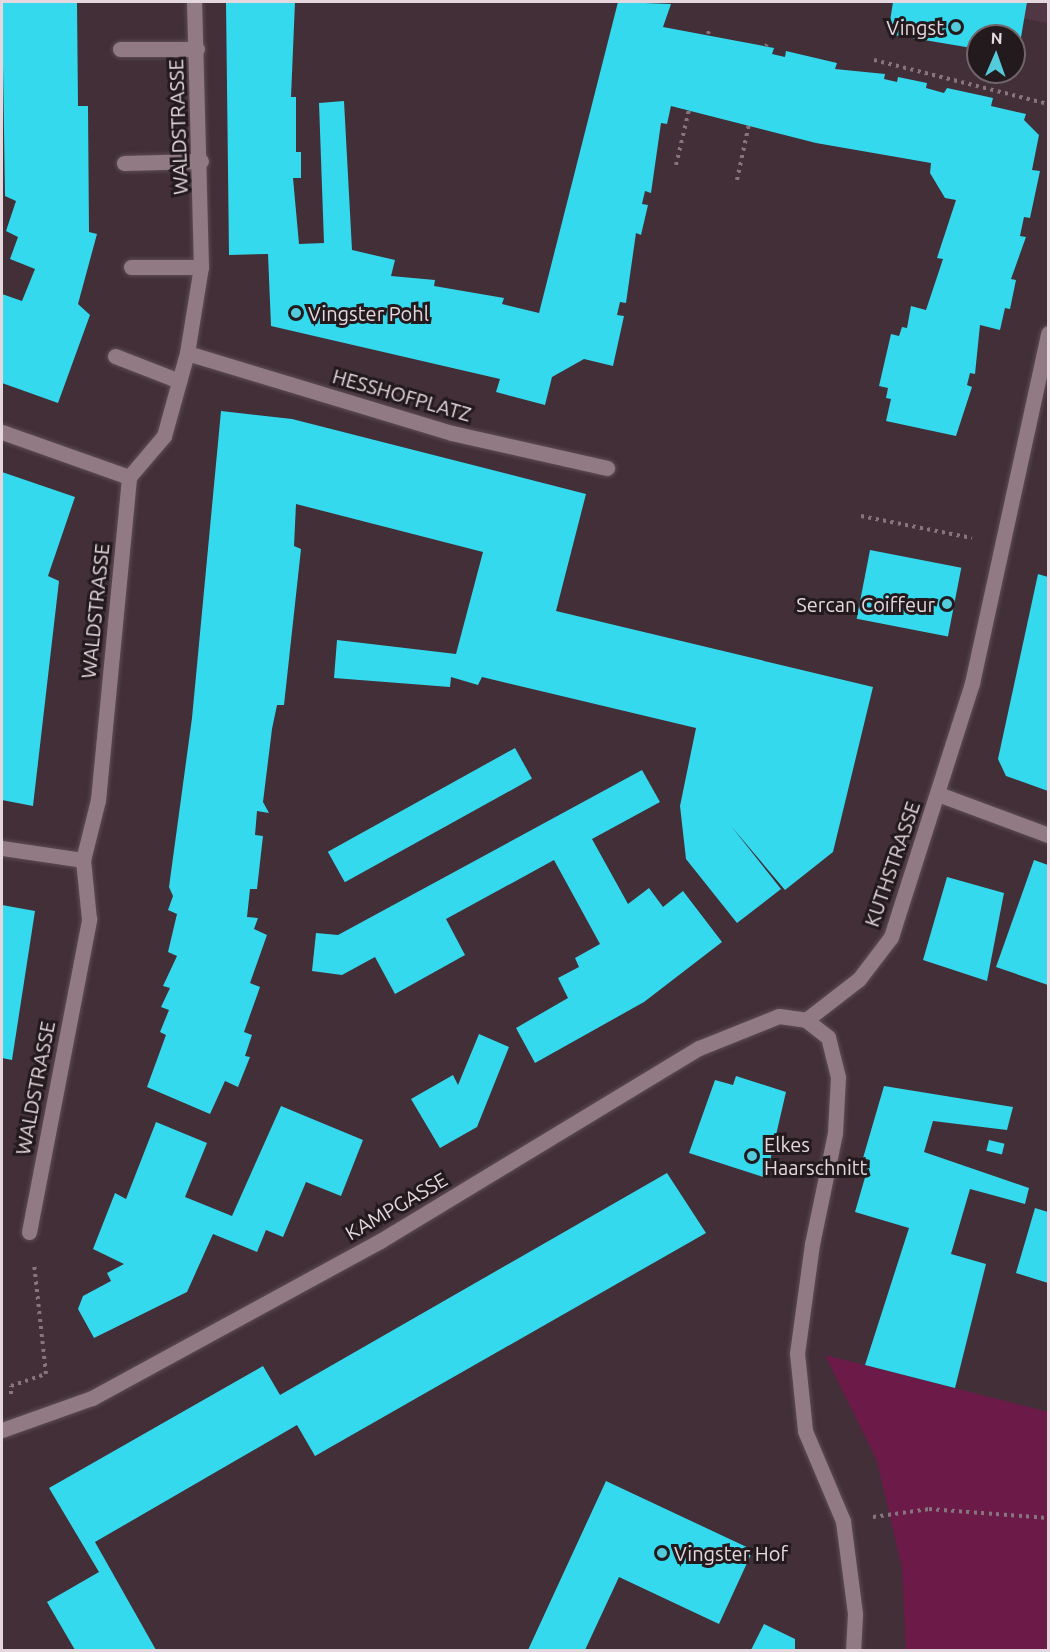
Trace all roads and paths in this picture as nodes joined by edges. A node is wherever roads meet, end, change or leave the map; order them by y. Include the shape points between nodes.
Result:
1 (194, 2) edge
2 (197, 49) junction
3 (120, 50) dead end
4 (874, 60) dead end
5 (1048, 104) edge
6 (689, 110) dead end
7 (749, 124) dead end
8 (201, 162) junction
9 (124, 163) dead end
10 (676, 165) dead end
11 (737, 180) dead end
12 (131, 267) dead end
13 (201, 267) junction
14 (1048, 333) edge
15 (187, 353) junction
16 (115, 356) dead end
17 (179, 381) junction
18 (2, 432) edge
19 (607, 468) dead end
20 (129, 477) junction
21 (861, 516) dead end
22 (1004, 545) junction
23 (938, 794) junction
24 (1048, 835) edge
25 (2, 848) edge
26 (83, 860) junction
27 (806, 1020) junction
28 (29, 1232) joint
29 (7, 1429) edge
30 (1048, 1518) edge
31 (843, 1521) junction
32 (853, 1650) edge

1 - 2 street, WALDSTRASSE
2 - 3 street
2 - 8 street, WALDSTRASSE
4 - 5 path
6 - 10 path
7 - 11 path
8 - 9 street
8 - 13 street, WALDSTRASSE
12 - 13 street
13 - 15 street, WALDSTRASSE
14 - 22 street, KUTHSTRASSE
15 - 17 street, WALDSTRASSE
15 - 19 street, HESSHOFPLATZ via 452,433
16 - 17 street
17 - 20 street, WALDSTRASSE via 164,436
18 - 20 street
20 - 26 street, WALDSTRASSE via 98,800
21 - 22 path
22 - 23 street, KUTHSTRASSE
23 - 24 street
23 - 27 street, KUTHSTRASSE via 891,937 860,979
25 - 26 street
26 - 28 street, WALDSTRASSE via 90,919
27 - 29 street, KAMPGASSE via 779,1016 699,1048 380,1241 92,1398
27 - 31 street via 828,1036 838,1077 835,1133 812,1244 797,1353 806,1431
28 - 29 path via 46,1374 10,1386
30 - 31 path via 929,1509
31 - 32 street via 855,1614

